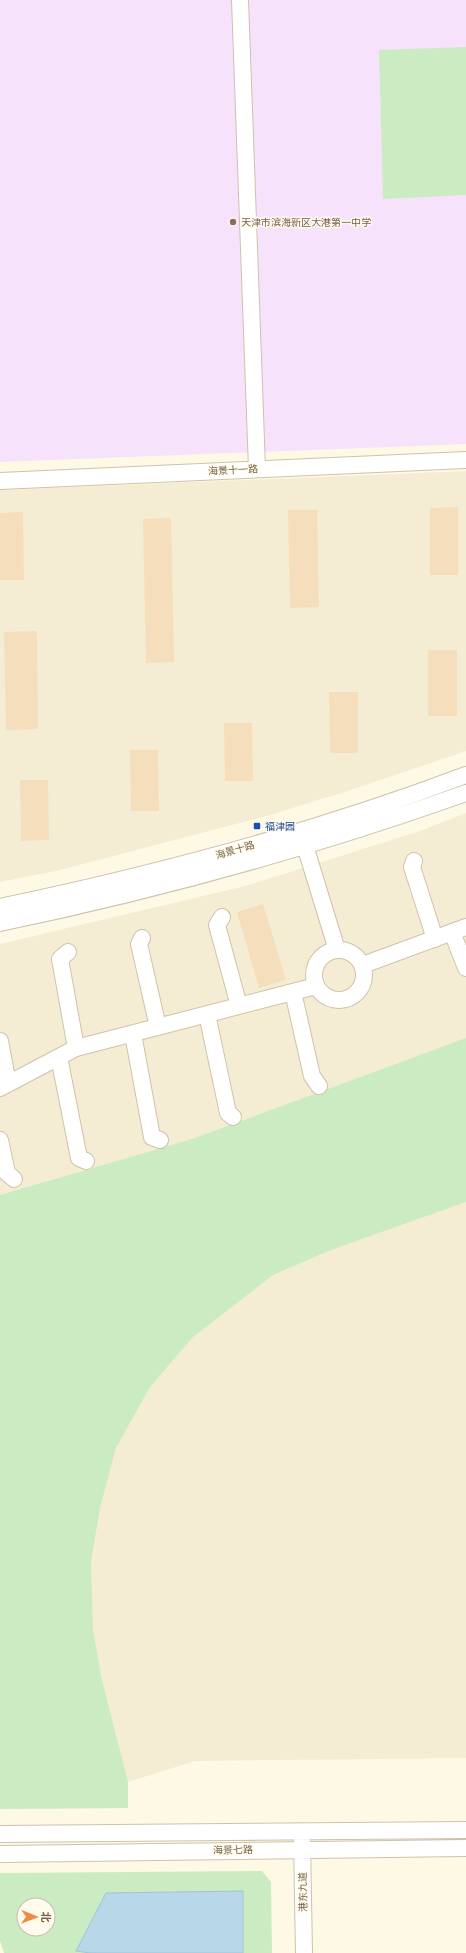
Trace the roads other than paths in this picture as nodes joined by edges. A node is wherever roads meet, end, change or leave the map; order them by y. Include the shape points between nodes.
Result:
1 (240, 0) edge
2 (466, 460) edge
3 (257, 469) junction
4 (0, 481) edge
5 (466, 775) edge
6 (466, 793) edge
7 (300, 831) junction
8 (304, 846) junction
9 (414, 861) dead end
10 (0, 907) edge
11 (222, 916) dead end
12 (0, 923) edge
13 (459, 930) edge
14 (142, 938) dead end
15 (435, 939) junction
16 (337, 950) junction
17 (68, 952) dead end
18 (363, 965) junction
19 (466, 968) edge
20 (316, 986) junction
21 (293, 992) junction
22 (239, 1006) junction
23 (207, 1014) junction
24 (158, 1027) junction
25 (132, 1034) junction
26 (0, 1041) edge
27 (76, 1048) junction
28 (59, 1057) junction
29 (4, 1086) edge
30 (319, 1086) dead end
31 (233, 1116) dead end
32 (0, 1140) edge
33 (160, 1140) dead end
34 (86, 1161) dead end
35 (14, 1179) dead end
36 (466, 1830) edge
37 (301, 1832) junction
38 (0, 1834) edge
39 (466, 1848) edge
40 (302, 1850) junction
41 (0, 1854) edge
42 (304, 1953) edge

1 - 3 street
2 - 3 street, 海景十一路
3 - 4 street, 海景十一路
5 - 7 street, 海景十路
6 - 8 street, 海景十路
7 - 8 street
7 - 10 street, 海景十路 via 188,863
8 - 12 street, 海景十路 via 127,895
8 - 16 street
9 - 15 street via 412,868
11 - 22 street via 217,925
13 - 15 street
13 - 19 street
14 - 24 street via 139,944
15 - 18 street
16 - 18 street via 352,953
16 - 20 street via 322,956 317,962 314,970
17 - 27 street via 60,959
18 - 20 street via 364,981 350,999 326,998
20 - 21 street
21 - 22 street
21 - 30 street via 312,1076
22 - 23 street
23 - 24 street
23 - 31 street via 228,1114
24 - 25 street
25 - 27 street
25 - 33 street via 152,1137
26 - 29 street
27 - 28 street
28 - 29 street
28 - 34 street via 78,1158
32 - 35 street via 6,1173
36 - 37 street, 海景七路
37 - 38 street, 海景七路
37 - 40 street, 港东九道
39 - 40 street, 海景七路
40 - 41 street, 海景七路
40 - 42 street, 港东九道

